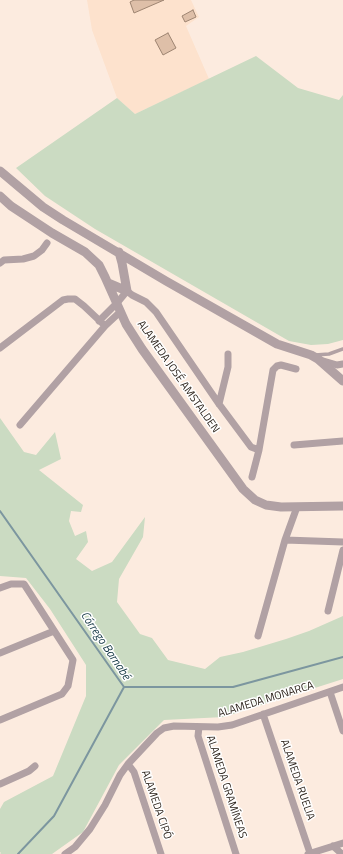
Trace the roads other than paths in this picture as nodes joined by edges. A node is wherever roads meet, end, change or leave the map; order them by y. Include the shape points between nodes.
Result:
1 (0, 171) edge
2 (0, 196) edge
3 (47, 243) dead end
4 (119, 252) junction
5 (1, 259) edge
6 (108, 283) junction
7 (127, 291) junction
8 (118, 308) junction
9 (102, 324) junction
10 (0, 348) edge
11 (343, 349) edge
12 (228, 354) dead end
13 (315, 357) junction
14 (343, 364) edge
15 (296, 369) dead end
16 (343, 381) edge
17 (219, 404) junction
18 (20, 426) dead end
19 (343, 441) edge
20 (294, 445) dead end
21 (259, 450) junction
22 (252, 476) dead end
23 (343, 506) edge
24 (296, 507) junction
25 (285, 540) junction
26 (343, 542) edge
27 (343, 550) edge
28 (343, 587) edge
29 (0, 588) edge
30 (334, 590) junction
31 (328, 611) dead end
32 (54, 631) junction
33 (258, 636) dead end
34 (0, 653) edge
35 (343, 687) edge
36 (330, 692) junction
37 (263, 714) junction
38 (0, 720) edge
39 (199, 727) junction
40 (343, 731) edge
41 (128, 764) junction
42 (35, 766) dead end
43 (0, 784) edge
44 (343, 844) edge
45 (333, 846) junction
46 (75, 847) junction
47 (65, 854) edge
48 (80, 854) edge
49 (161, 854) edge
50 (236, 854) edge
51 (309, 854) edge
52 (342, 854) edge

1 - 4 street via 63,220
2 - 6 street, ALAMEDA JOSÉ AMSTALDEN via 11,206 85,252 98,265
3 - 5 street via 34,256
4 - 7 street
4 - 13 street via 277,344
6 - 7 street
6 - 8 street, ALAMEDA JOSÉ AMSTALDEN
7 - 8 street
7 - 17 street via 146,302 156,312
8 - 9 street
8 - 24 street, ALAMEDA JOSÉ AMSTALDEN via 142,349 243,489 255,500 266,505
9 - 10 street via 75,299 68,298
9 - 18 street
11 - 13 lane
12 - 17 street via 228,367
13 - 14 street via 337,365
13 - 16 street
15 - 21 street via 281,365 273,370
17 - 21 street via 251,447
19 - 20 street
21 - 22 street
23 - 24 street, ALAMEDA JOSÉ AMSTALDEN
24 - 25 street
25 - 26 street
25 - 33 street
27 - 30 street
28 - 30 street
29 - 32 street via 11,584 24,584
30 - 31 street
32 - 34 street
32 - 38 street via 73,660 68,686 62,694
35 - 36 street, ALAMEDA MONARCA
36 - 37 street, ALAMEDA MONARCA
36 - 40 street
37 - 39 street, ALAMEDA MONARCA via 218,727
37 - 51 street, ALAMEDA RUELIA
39 - 41 street, ALAMEDA MONARCA via 164,728 157,732
39 - 50 street, ALAMEDA GRAMÍNEAS via 198,736
41 - 46 street, ALAMEDA MONARCA via 90,829
41 - 49 street, ALAMEDA CIPÓ via 134,772
42 - 43 street
44 - 45 street
45 - 51 street
45 - 52 street
46 - 47 street, ALAMEDA MONARCA
46 - 48 street

